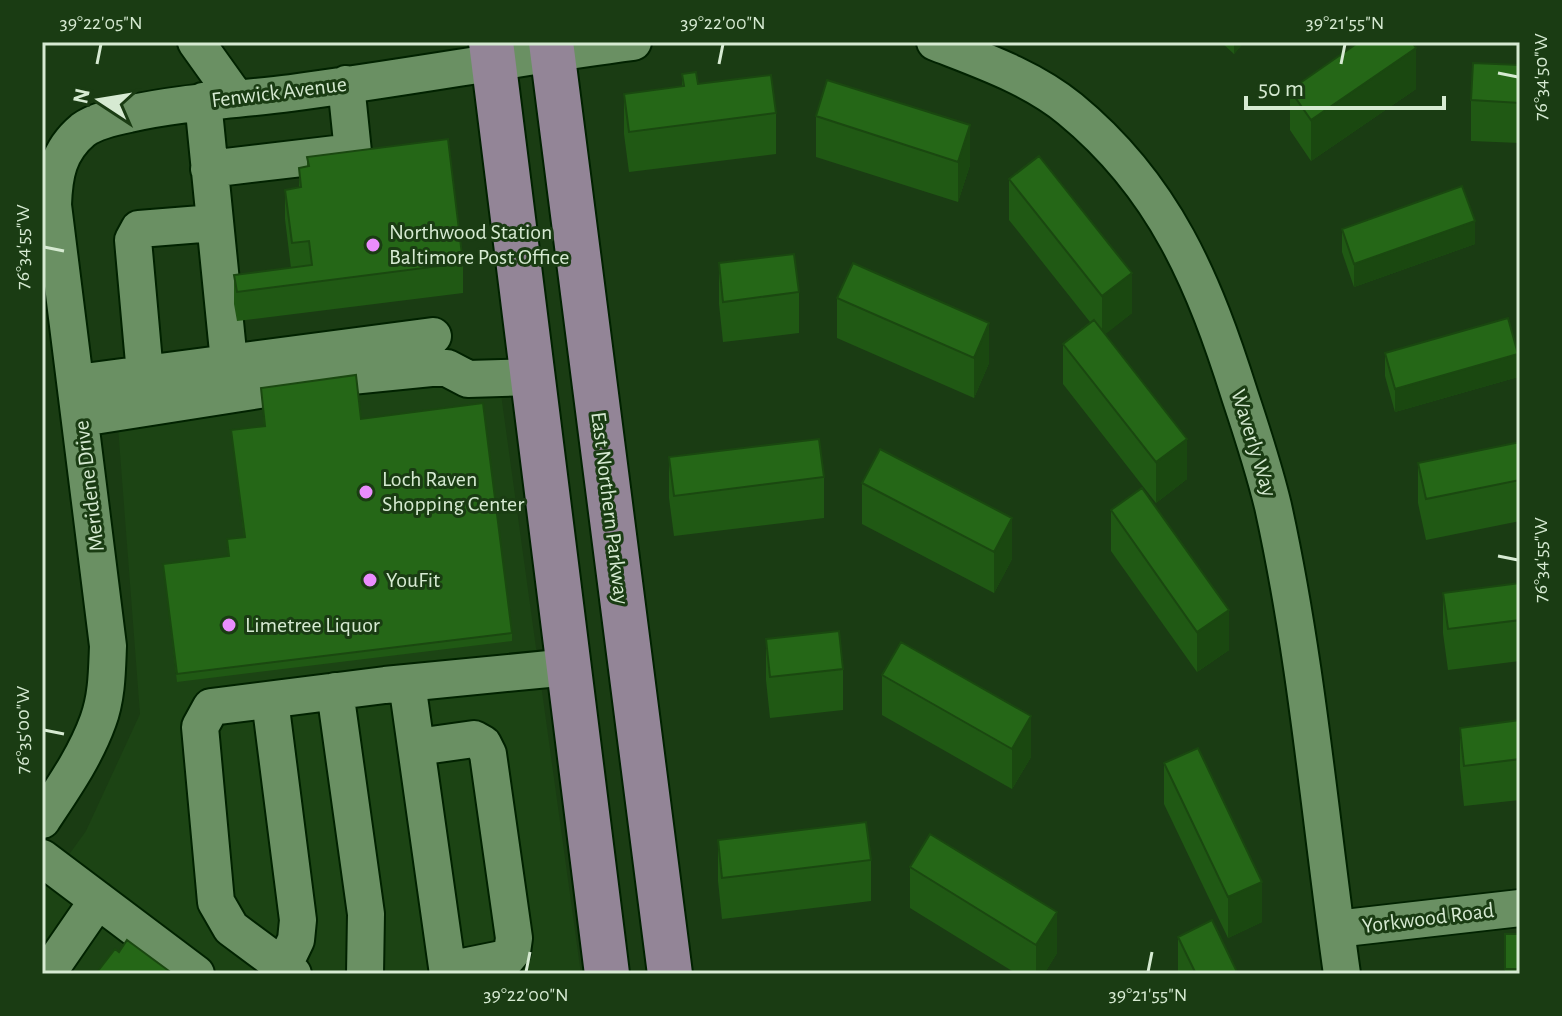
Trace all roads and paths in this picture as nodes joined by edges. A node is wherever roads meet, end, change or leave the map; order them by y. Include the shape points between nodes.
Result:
1 (196, 42) edge
2 (633, 42) edge
3 (935, 42) edge
4 (551, 47) edge
5 (492, 52) edge
6 (346, 84) junction
7 (219, 100) junction
8 (58, 153) edge
9 (209, 169) junction
10 (214, 223) junction
11 (433, 336) dead end
12 (229, 362) junction
13 (145, 374) junction
14 (533, 377) junction
15 (77, 383) junction
16 (81, 418) junction
17 (569, 667) junction
18 (407, 683) junction
19 (335, 691) junction
20 (270, 700) junction
21 (417, 747) junction
22 (42, 820) edge
23 (42, 858) edge
24 (98, 900) junction
25 (1520, 908) edge
26 (1336, 929) junction
27 (288, 970) edge
28 (448, 972) edge
29 (47, 974) edge
30 (196, 974) edge
31 (365, 974) edge
32 (607, 974) edge
33 (670, 974) edge
34 (1342, 974) edge

1 - 7 street
2 - 4 street
3 - 26 street, Waverly Way via 1024,79 1068,107 1102,138 1140,179 1207,297 1261,462 1290,592
4 - 5 street
4 - 33 main road, East Northern Parkway
5 - 6 street, Fenwick Avenue
5 - 14 main road
6 - 7 street, Fenwick Avenue
6 - 9 street via 353,152
7 - 8 street, Fenwick Avenue via 112,118 85,128
7 - 9 street
8 - 15 street, Meridene Drive via 53,205
9 - 10 street
10 - 12 street
10 - 13 street via 139,229 133,240
11 - 12 street
12 - 13 street
13 - 15 street
14 - 16 street via 468,379 447,368 431,368
14 - 17 main road
15 - 16 street, Meridene Drive
16 - 22 street, Meridene Drive via 108,646 106,681 99,719 82,759
17 - 18 street
17 - 32 main road
18 - 19 street
18 - 21 street
19 - 20 street
19 - 31 street via 366,914
20 - 27 street via 298,920
20 - 27 street via 211,707 200,727 216,902 231,928
21 - 28 street
21 - 28 street via 474,739 483,744 510,908 514,938 507,958
23 - 24 street
24 - 29 street
24 - 30 street
25 - 26 street, Yorkwood Road
26 - 34 street, Waverly Way

